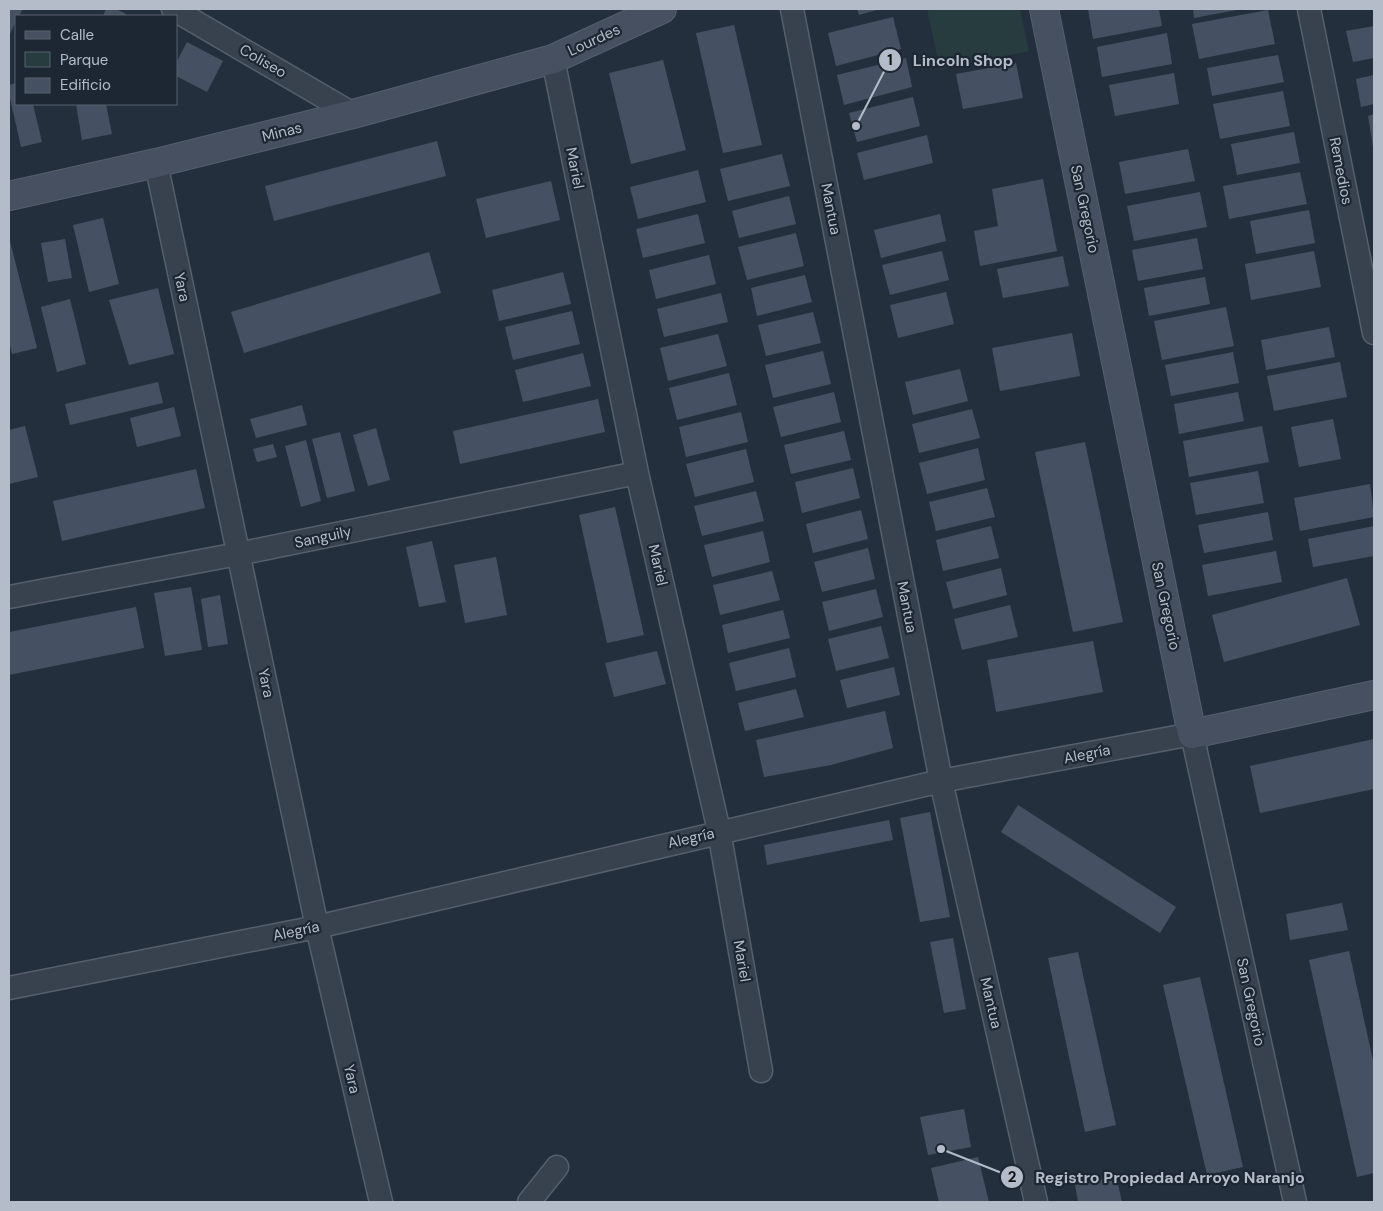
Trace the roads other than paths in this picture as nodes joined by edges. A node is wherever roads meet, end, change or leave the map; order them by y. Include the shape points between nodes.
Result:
1 (173, 9) edge
2 (662, 9) edge
3 (792, 9) edge
4 (1044, 9) edge
5 (1309, 9) edge
6 (553, 59) junction
7 (354, 114) junction
8 (156, 163) junction
9 (9, 196) edge
10 (1374, 333) edge
11 (637, 472) junction
12 (238, 554) junction
13 (9, 597) edge
14 (1374, 695) edge
15 (1192, 734) junction
16 (941, 781) junction
17 (719, 831) junction
18 (317, 927) junction
19 (9, 988) edge
20 (761, 1071) dead end
21 (557, 1167) dead end
22 (381, 1202) edge
23 (528, 1202) edge
24 (1036, 1202) edge
25 (1295, 1202) edge

1 - 7 street, Coliseo
2 - 6 street, Lourdes
3 - 16 street, Mantua
4 - 15 street, San Gregorio
5 - 10 street, Remedios
6 - 7 street, Minas
6 - 11 street, Mariel
7 - 8 street, Minas
8 - 9 street, Minas
8 - 12 street, Yara
11 - 12 street, Sanguily
11 - 17 street, Mariel
12 - 13 street, Sanguily
12 - 18 street, Yara
14 - 15 street, Alegría
15 - 16 street, Alegría
15 - 25 street, San Gregorio
16 - 17 street, Alegría
16 - 24 street, Mantua
17 - 18 street, Alegría
17 - 20 street, Mariel
18 - 19 street, Alegría
18 - 22 street, Yara
21 - 23 street

